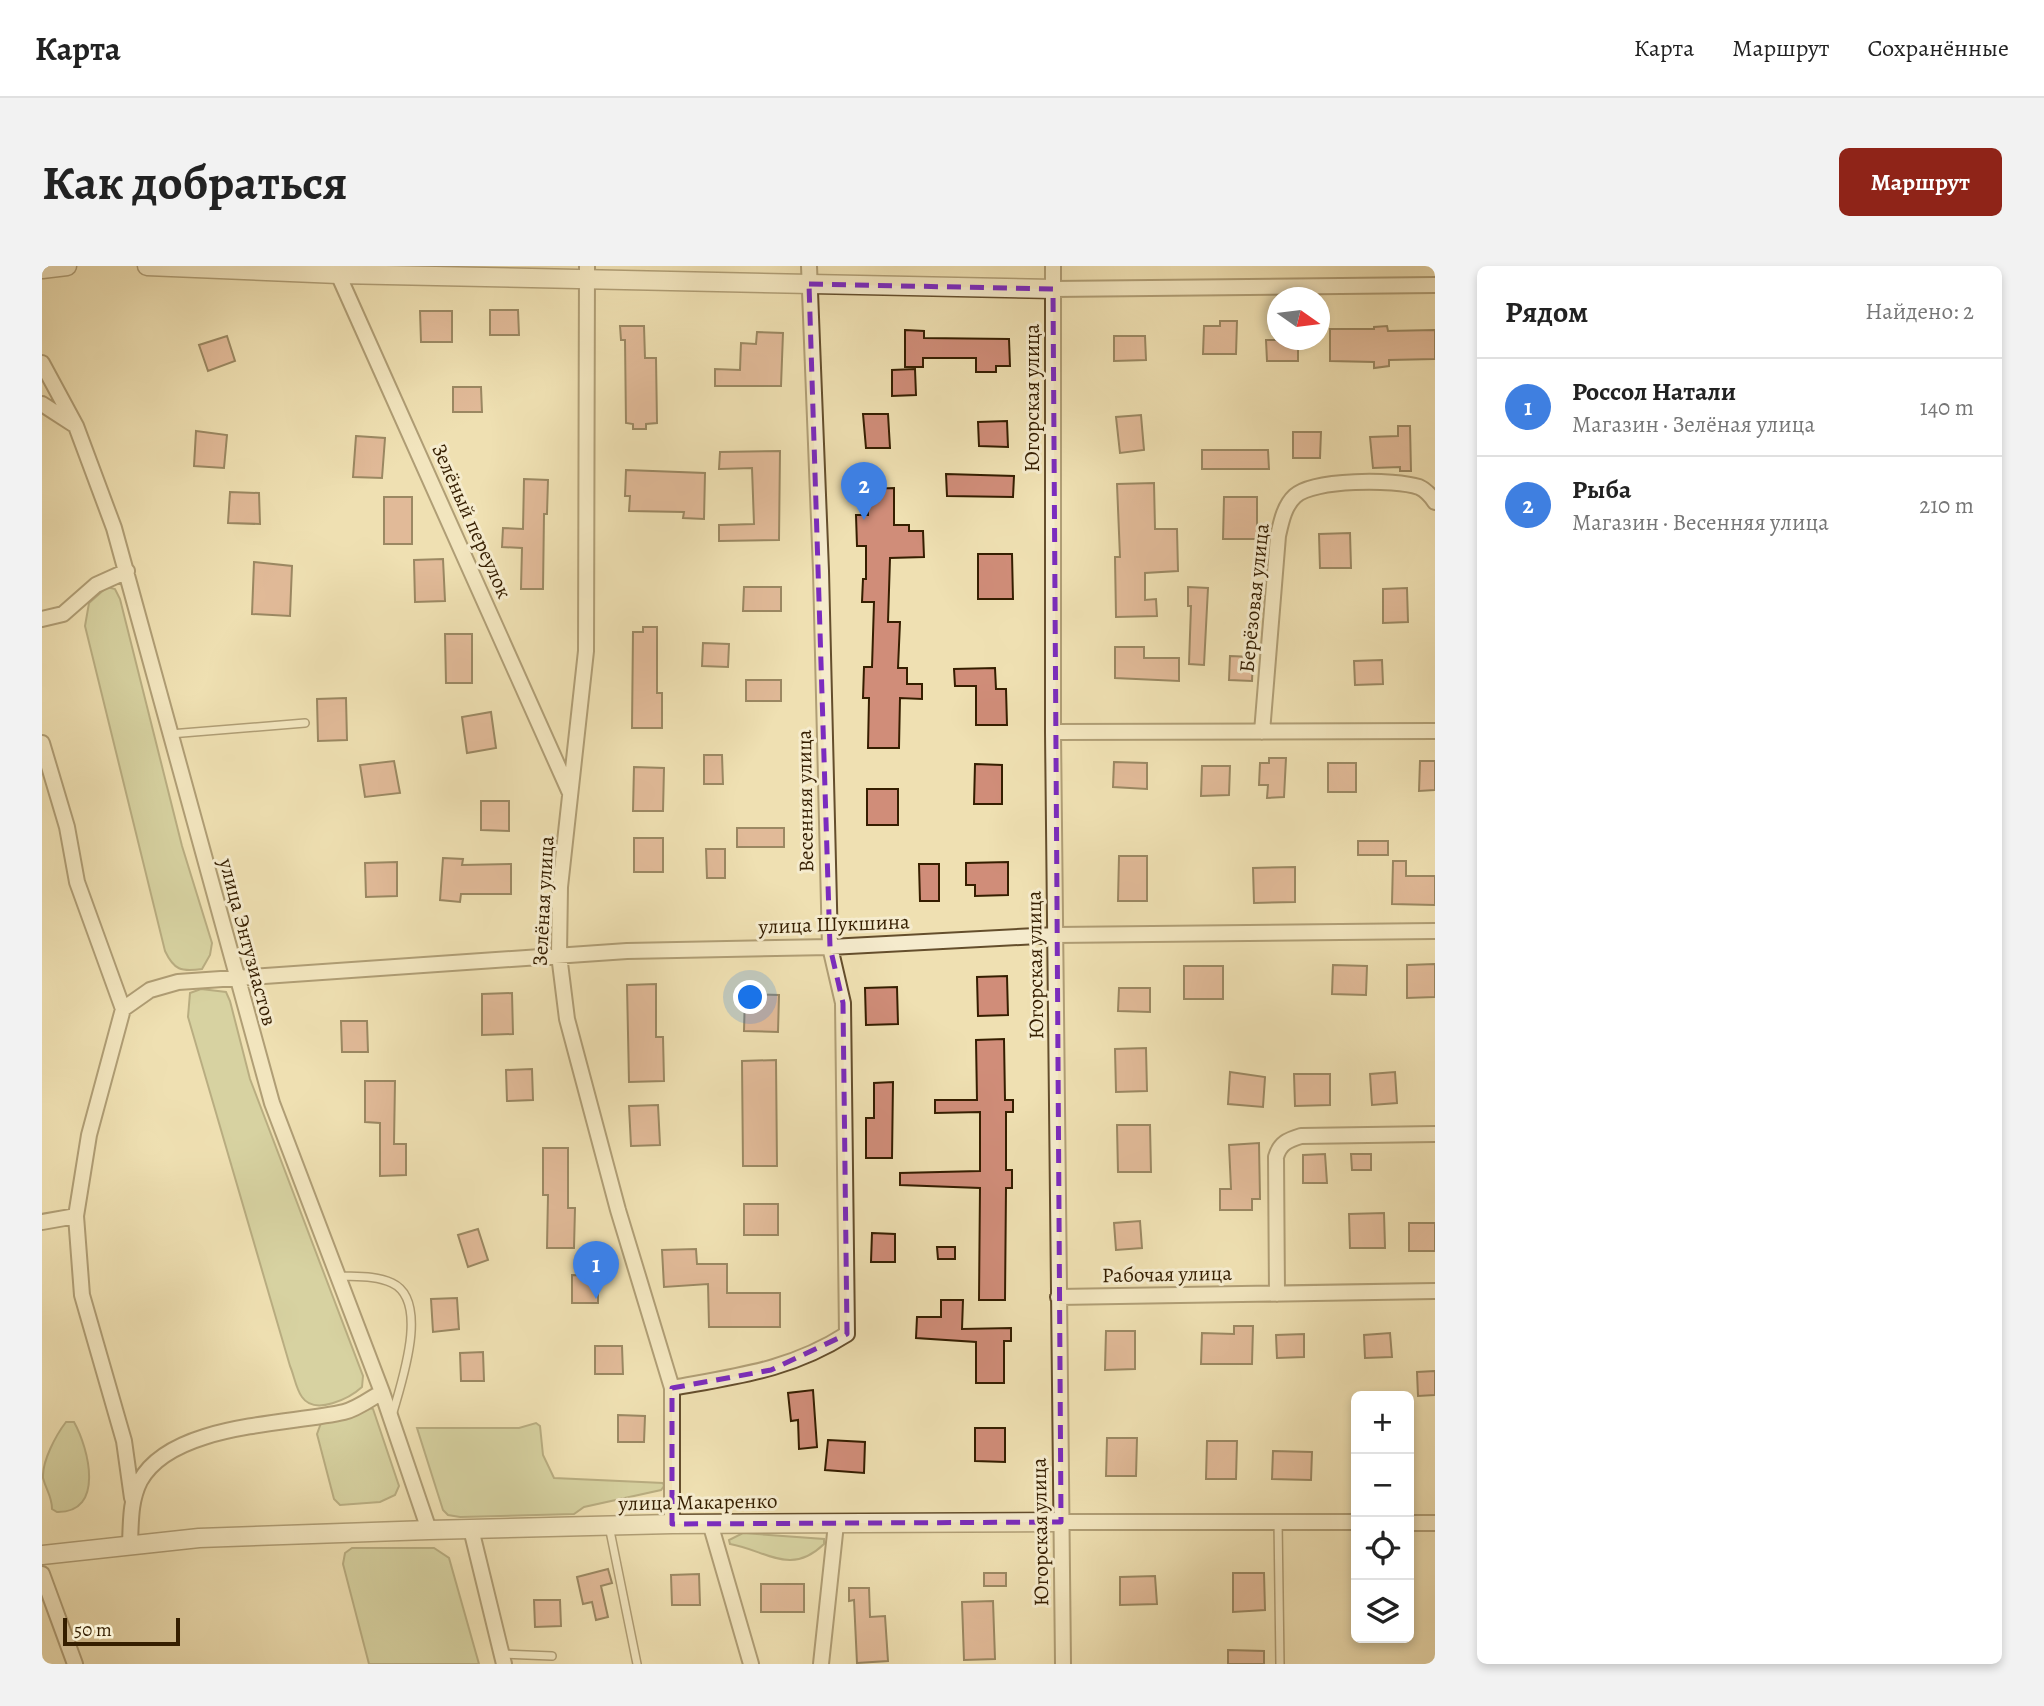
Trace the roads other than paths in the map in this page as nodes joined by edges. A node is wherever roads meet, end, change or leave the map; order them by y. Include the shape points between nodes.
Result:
1 (67, 266) edge
2 (147, 266) edge
3 (1053, 266) edge
4 (42, 269) edge
5 (295, 269) edge
6 (341, 270) edge
7 (587, 273) edge
8 (809, 275) edge
9 (1435, 285) edge
10 (1053, 289) junction
11 (42, 363) edge
12 (42, 404) edge
13 (76, 426) junction
14 (1435, 502) edge
15 (127, 571) junction
16 (42, 619) edge
17 (305, 723) dead end
18 (1053, 732) junction
19 (1262, 732) junction
20 (1435, 732) edge
21 (170, 734) junction
22 (42, 743) edge
23 (571, 794) junction
24 (1435, 931) edge
25 (1056, 935) junction
26 (830, 947) junction
27 (559, 955) junction
28 (235, 976) junction
29 (123, 1009) junction
30 (1435, 1135) edge
31 (76, 1216) junction
32 (42, 1222) edge
33 (338, 1276) junction
34 (1435, 1291) edge
35 (1277, 1294) junction
36 (1058, 1297) junction
37 (673, 1388) junction
38 (382, 1392) junction
39 (391, 1420) junction
40 (132, 1500) junction
41 (1278, 1521) junction
42 (1061, 1522) junction
43 (1351, 1522) edge
44 (1414, 1522) edge
45 (710, 1523) junction
46 (1435, 1523) edge
47 (672, 1524) junction
48 (836, 1524) junction
49 (609, 1526) junction
50 (471, 1529) junction
51 (429, 1530) junction
52 (130, 1544) junction
53 (42, 1555) edge
54 (42, 1574) edge
55 (552, 1656) dead end
56 (503, 1659) edge
57 (76, 1663) edge
58 (637, 1664) edge
59 (751, 1664) edge
60 (821, 1664) edge
61 (1063, 1664) edge
62 (1280, 1664) edge

1 - 4 street
2 - 5 street
3 - 10 street, Югорская улица
5 - 6 street
6 - 7 street
6 - 23 street, Зелёный переулок
7 - 8 street
7 - 23 street, Зелёная улица via 586,651
8 - 10 street
8 - 26 street, Весенняя улица
9 - 10 street
10 - 18 street, Югорская улица
11 - 13 street, улица Энтузиастов
12 - 13 street
13 - 15 street, улица Энтузиастов
14 - 19 street, Берёзовая улица via 1422,488 1400,482 1315,485 1295,496 1278,536
15 - 16 street via 96,585 63,614
15 - 21 street, улица Энтузиастов
17 - 21 lane
18 - 19 street
18 - 25 street, Югорская улица
19 - 20 street
21 - 28 street, улица Энтузиастов
22 - 29 street via 67,827 77,882
23 - 27 street, Зелёная улица via 560,887
24 - 25 street, улица Шукшина
25 - 26 street, улица Шукшина
25 - 36 street, Югорская улица
26 - 27 street, улица Шукшина
26 - 37 street, Весенняя улица via 843,1003 847,1334 821,1351 771,1370
27 - 28 street, улица Шукшина
27 - 37 street, Зелёная улица via 567,1019 618,1210
28 - 29 street, улица Шукшина via 149,990
28 - 33 street, улица Энтузиастов via 272,1103
29 - 31 street via 89,1135
30 - 35 street via 1301,1136 1279,1147
31 - 32 street
31 - 40 street via 82,1295 124,1441
33 - 38 street, улица Энтузиастов
33 - 39 lane via 374,1277 396,1284 412,1309 411,1343
34 - 35 street, Рабочая улица
35 - 36 street, Рабочая улица
36 - 42 street, Югорская улица
37 - 47 street, Зелёная улица
38 - 39 street, улица Энтузиастов
38 - 40 street via 346,1411 247,1427 195,1441 149,1469
39 - 51 street, улица Энтузиастов
40 - 52 street
41 - 42 street, улица Макаренко
41 - 43 street, улица Макаренко
41 - 62 lane
42 - 48 street, улица Макаренко
42 - 61 street, Югорская улица
44 - 46 street
45 - 47 street, улица Макаренко
45 - 48 street, улица Макаренко
45 - 59 street
47 - 49 street, улица Макаренко
48 - 60 street
49 - 50 street, улица Макаренко
49 - 58 lane
50 - 51 street, улица Макаренко
50 - 56 street
51 - 52 street, улица Макаренко
52 - 53 street, улица Макаренко
54 - 57 street
55 - 56 lane

